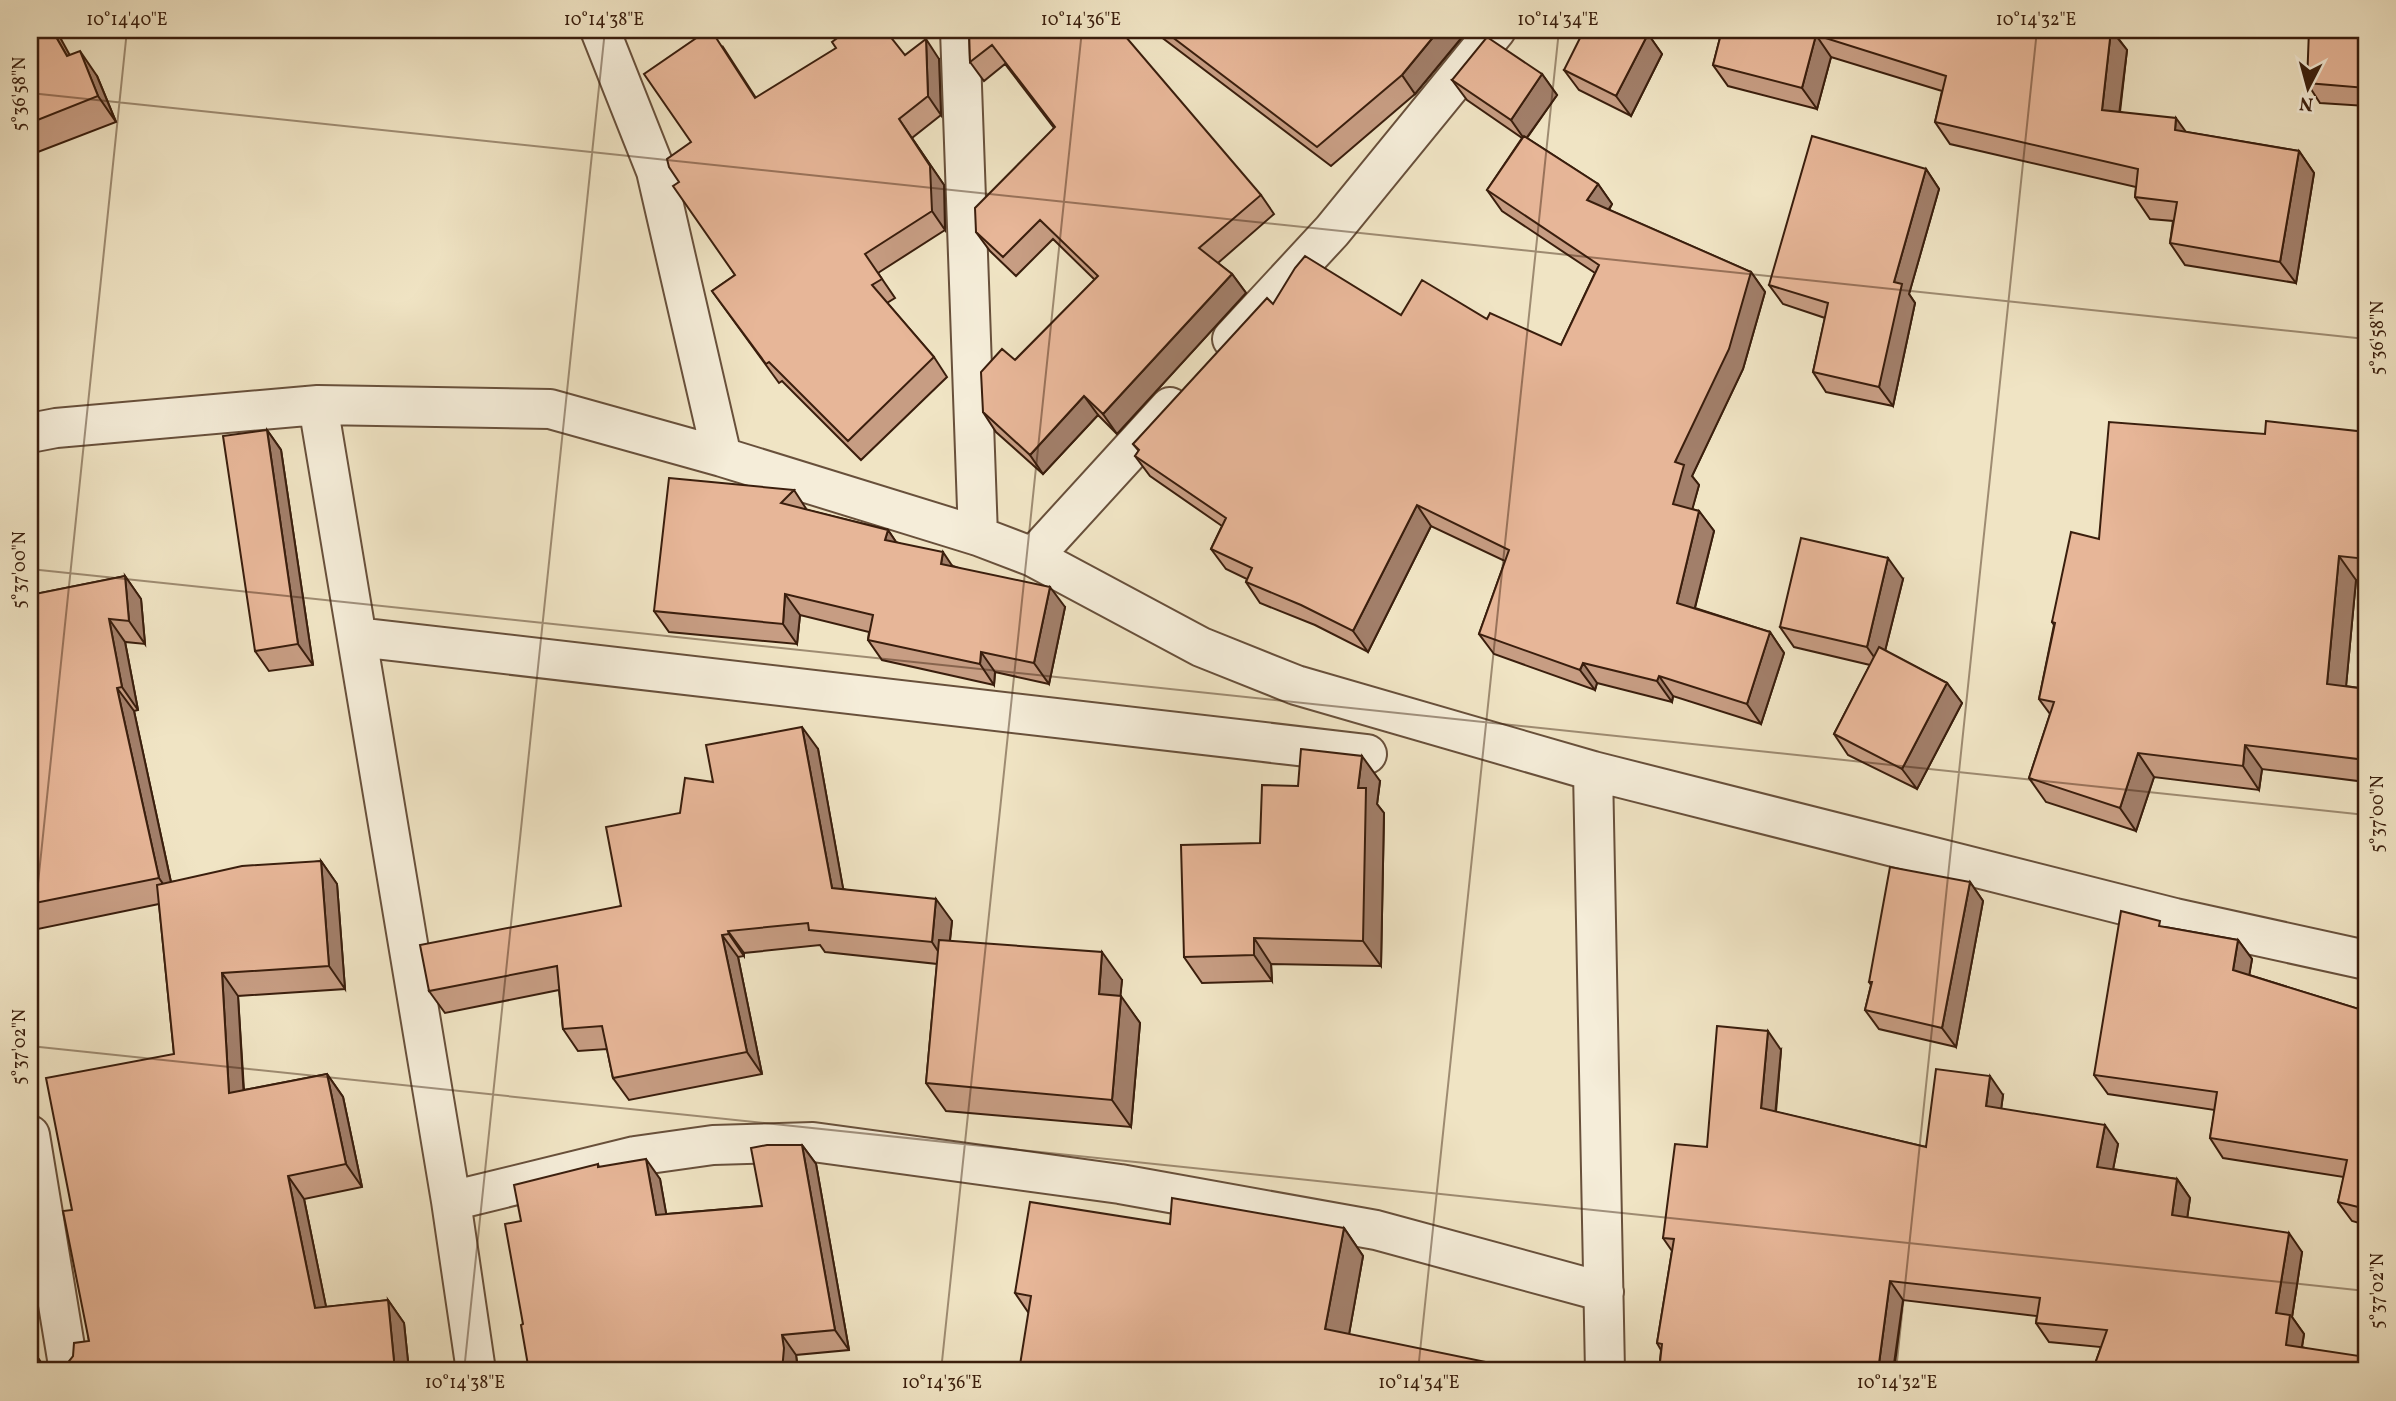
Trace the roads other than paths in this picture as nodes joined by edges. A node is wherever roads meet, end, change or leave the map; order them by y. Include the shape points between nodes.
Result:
1 (600, 30) edge
2 (960, 30) edge
3 (1496, 30) edge
4 (318, 405) junction
5 (30, 433) edge
6 (722, 457) junction
7 (978, 536) junction
8 (1033, 557) junction
9 (357, 637) junction
10 (1367, 754) dead end
11 (1593, 771) junction
12 (2366, 960) edge
13 (30, 1135) edge
14 (452, 1202) junction
15 (1604, 1292) junction
16 (69, 1371) edge
17 (476, 1371) edge
18 (1605, 1371) edge

1 - 6 street via 656,171
2 - 7 street
3 - 8 street via 1332,232
4 - 5 street
4 - 6 street via 550,409
4 - 9 street
6 - 7 street
7 - 8 street
8 - 11 street via 1201,648 1296,685
9 - 10 street
9 - 14 street
11 - 12 street via 2175,918
11 - 15 street
13 - 16 street
14 - 15 street via 635,1156 713,1145 813,1142 1120,1184 1376,1230
14 - 17 street
15 - 18 street

